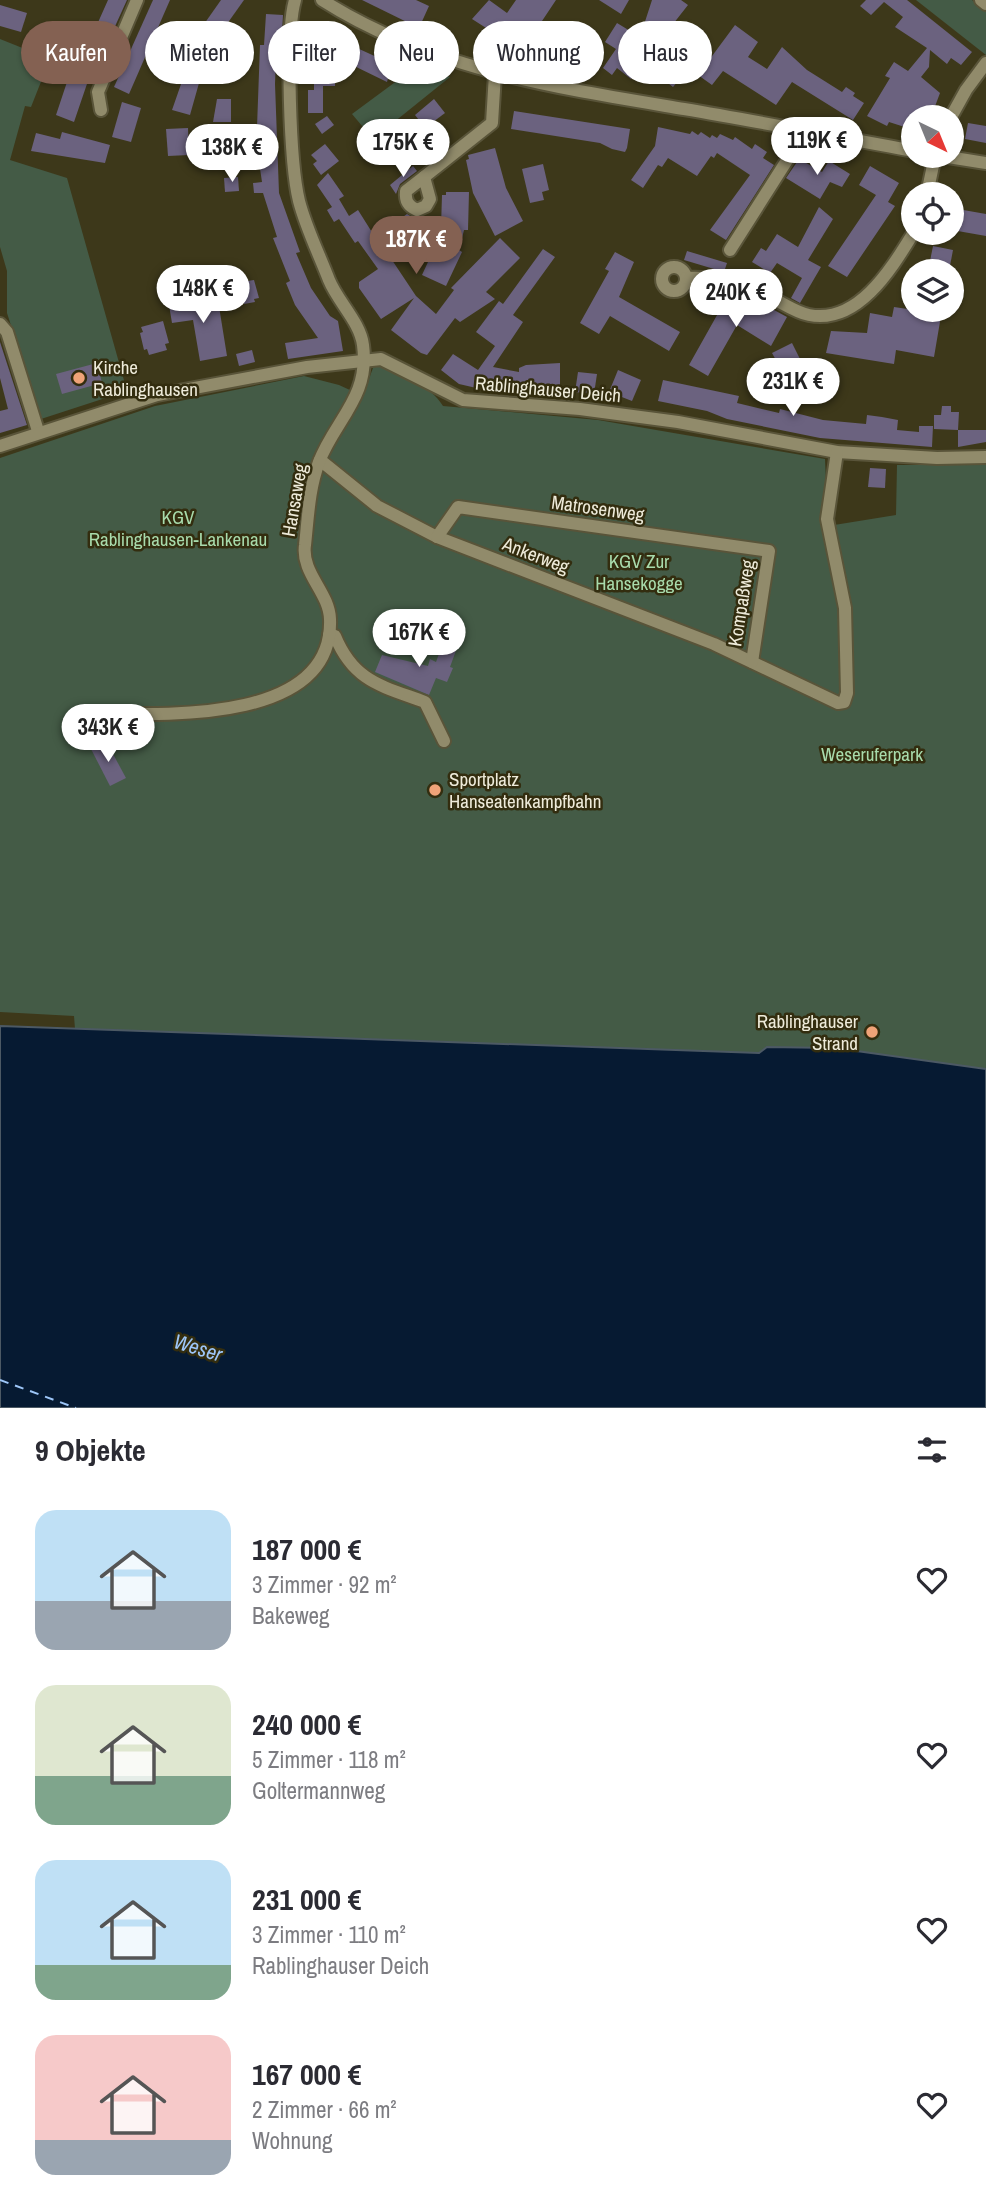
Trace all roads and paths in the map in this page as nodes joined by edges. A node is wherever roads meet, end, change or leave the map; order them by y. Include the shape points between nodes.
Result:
1 (137, 0) edge
2 (295, 0) edge
3 (322, 0) edge
4 (981, 0) edge
5 (986, 4) edge
6 (986, 63) edge
7 (473, 68) edge
8 (494, 84) edge
9 (540, 84) edge
10 (958, 105) edge
11 (100, 110) dead end
12 (803, 131) junction
13 (901, 149) edge
14 (964, 160) edge
15 (986, 163) edge
16 (424, 177) dead end
17 (908, 245) edge
18 (730, 250) dead end
19 (686, 278) dead end
20 (0, 324) edge
21 (364, 359) junction
22 (38, 431) junction
23 (0, 446) edge
24 (837, 452) junction
25 (986, 457) edge
26 (320, 460) junction
27 (437, 537) junction
28 (769, 551) joint
29 (329, 635) junction
30 (752, 662) junction
31 (93, 713) dead end
32 (444, 741) dead end

1 - 11 street via 98,92
2 - 21 street via 292,126 299,202 336,296 360,335
3 - 7 street via 407,44
4 - 5 street
6 - 10 street
8 - 16 street via 492,123
9 - 12 street
12 - 13 street
12 - 18 street
14 - 15 street
17 - 19 street via 894,273 863,298 827,315 810,316 757,291 714,279
20 - 22 street via 7,332
21 - 22 street, Rablinghauser Deich via 157,395
21 - 24 street, Rablinghauser Deich via 388,361 463,400 678,422
21 - 26 street, Hansaweg via 355,401
22 - 23 street, Rablinghauser Deich
24 - 25 street, Rablinghauser Deich
24 - 30 street, Ankerweg via 827,519 845,608 844,702
26 - 27 street, Ankerweg via 377,506
26 - 29 street, Hansaweg via 303,556 330,615
27 - 28 street, Matrosenweg via 458,507
27 - 30 street, Ankerweg
28 - 30 street, Kompaßweg
29 - 31 street via 312,674 285,691 253,702 221,711
29 - 32 street via 335,636 358,673 425,702

